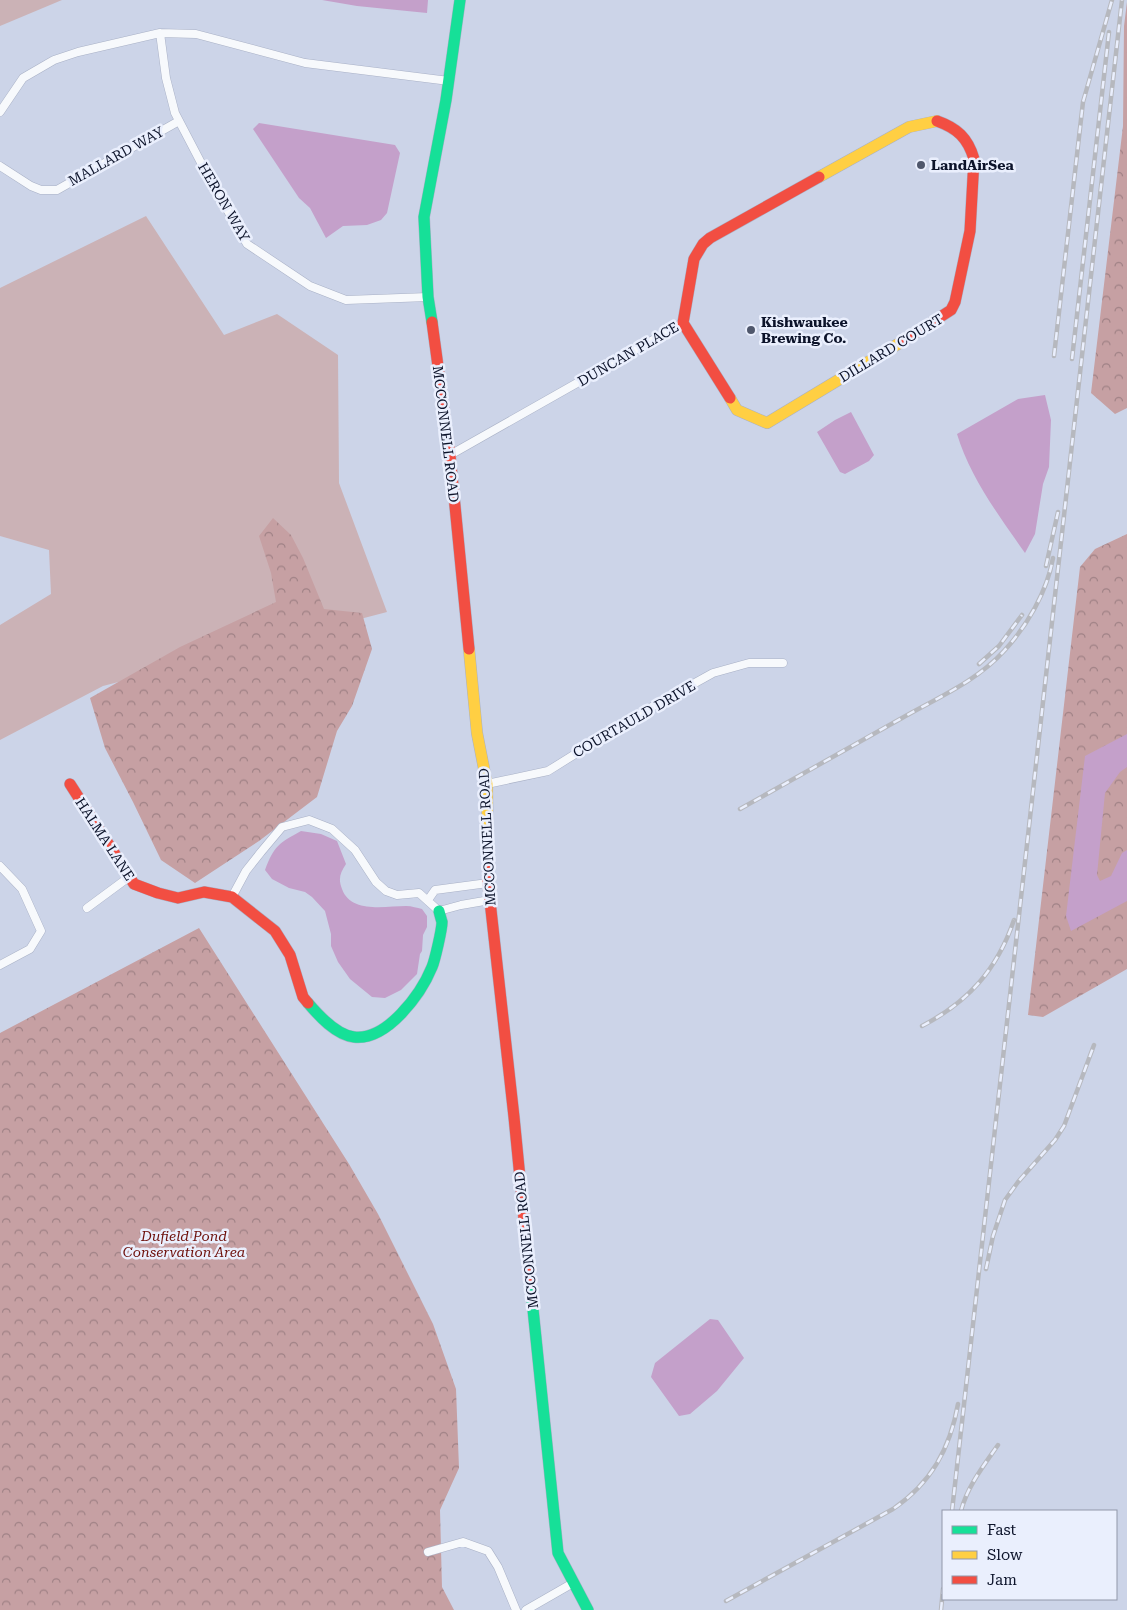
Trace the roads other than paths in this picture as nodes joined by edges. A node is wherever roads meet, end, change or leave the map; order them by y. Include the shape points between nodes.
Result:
1 (460, 0) edge
2 (160, 33) junction
3 (449, 81) junction
4 (0, 112) edge
5 (179, 121) junction
6 (909, 127) joint
7 (0, 166) edge
8 (428, 297) junction
9 (683, 323) junction
10 (450, 455) junction
11 (783, 663) dead end
12 (70, 784) dead end
13 (487, 784) junction
14 (0, 866) edge
15 (129, 877) junction
16 (488, 883) junction
17 (232, 897) junction
18 (428, 900) junction
19 (490, 900) junction
20 (87, 908) dead end
21 (439, 911) junction
22 (0, 965) edge
23 (428, 1552) dead end
24 (573, 1583) junction
25 (516, 1610) edge
26 (526, 1610) edge
27 (588, 1610) edge

1 - 3 street, MCCONNELL ROAD
2 - 3 street via 196,34 305,63
2 - 4 street via 54,60 23,78
2 - 5 street, HERON WAY via 166,78
3 - 8 street, MCCONNELL ROAD via 424,217
5 - 7 street, MALLARD WAY via 57,190 36,188
5 - 8 street, HERON WAY via 247,244 310,286 346,300
6 - 9 street, DUNCAN PLACE via 703,244 694,259
6 - 9 street, DILLARD COURT via 937,121 955,128 968,143 974,159 970,231 955,302 944,317 767,423 736,410
8 - 10 street, MCCONNELL ROAD
9 - 10 street, DUNCAN PLACE
10 - 13 street, MCCONNELL ROAD via 478,733
11 - 13 street, COURTAULD DRIVE via 749,663 713,673 548,770
12 - 15 street, HALMA LANE
13 - 16 street, MCCONNELL ROAD
14 - 22 street via 22,890 41,931 30,949
15 - 17 street, HALMA LANE via 134,884 178,898 204,892
15 - 20 street
16 - 18 street via 435,890
16 - 19 street, MCCONNELL ROAD
17 - 18 street via 251,865 282,827 309,820 332,829 355,850 376,882 386,891 397,895 418,893
17 - 21 street via 275,931 290,955 303,996 318,1016 352,1037 366,1037 392,1024 416,996 433,966 442,924
18 - 21 street
19 - 21 street
19 - 24 street, MCCONNELL ROAD via 558,1553
23 - 25 street via 463,1542 488,1551
24 - 26 street
24 - 27 street, MCCONNELL ROAD

